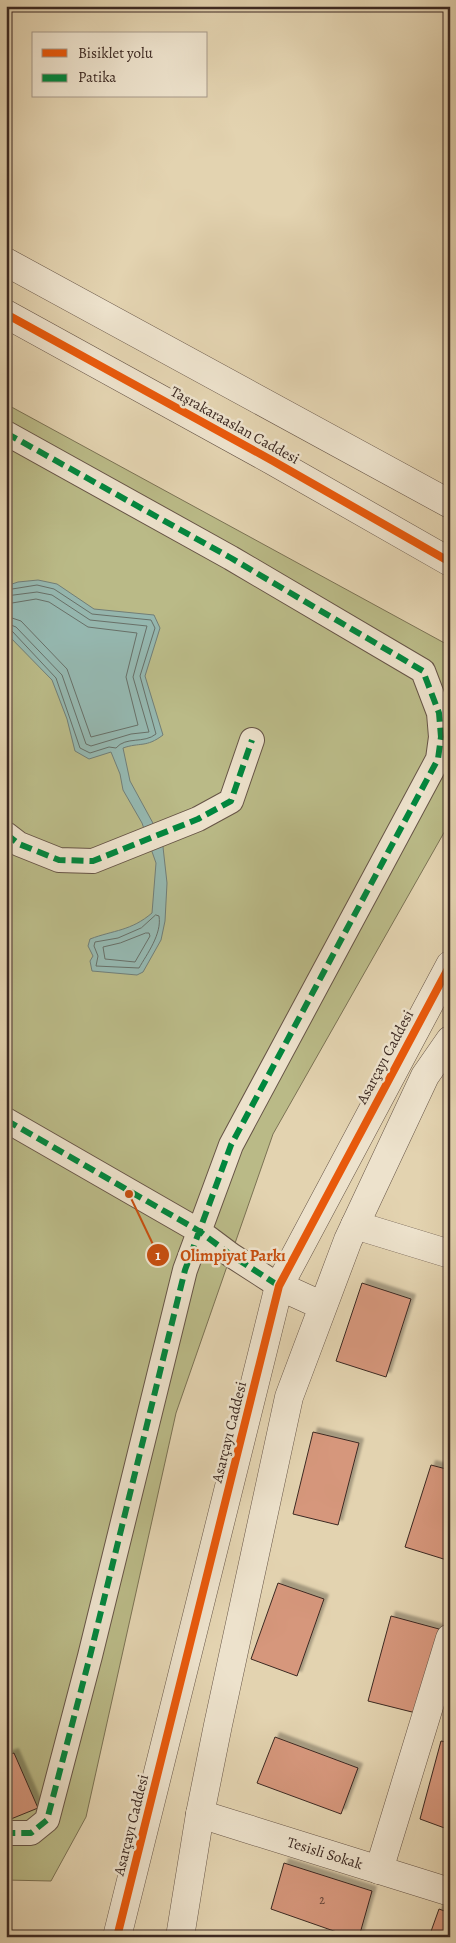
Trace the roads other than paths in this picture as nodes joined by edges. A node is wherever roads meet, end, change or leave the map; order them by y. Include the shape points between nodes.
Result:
1 (6, 262) edge
2 (6, 314) edge
3 (6, 433) edge
4 (450, 504) edge
5 (450, 562) edge
6 (252, 740) dead end
7 (6, 834) edge
8 (450, 965) edge
9 (450, 1040) edge
10 (6, 1120) edge
11 (355, 1225) junction
12 (199, 1231) junction
13 (450, 1254) edge
14 (279, 1286) junction
15 (323, 1306) junction
16 (450, 1638) edge
17 (445, 1673) edge
18 (200, 1814) junction
19 (6, 1833) edge
20 (379, 1870) junction
21 (450, 1892) edge
22 (117, 1937) edge
23 (180, 1937) edge

1 - 4 street
2 - 5 street, Taşrakaraaslan Caddesi
3 - 12 street via 231,558 423,671 439,712 441,737 438,758 231,1144
6 - 7 street via 231,801 198,819 93,861 59,860 19,844
8 - 14 street, Asarçayı Caddesi
9 - 11 street via 424,1076
10 - 12 street
11 - 13 street
11 - 15 street
12 - 14 street
12 - 19 street via 185,1270 46,1820 31,1833
14 - 15 street
14 - 22 street, Asarçayı Caddesi
15 - 18 street via 289,1397
16 - 17 street
17 - 20 street
18 - 20 street, Tesisli Sokak
18 - 23 street
20 - 21 street, Tesisli Sokak

